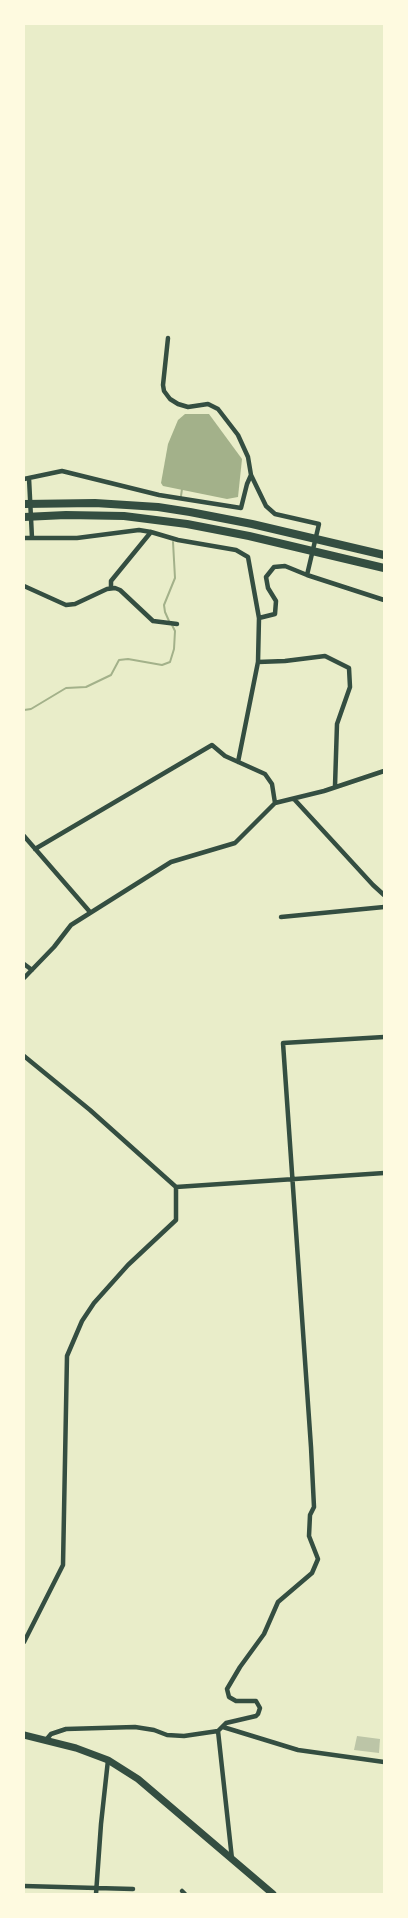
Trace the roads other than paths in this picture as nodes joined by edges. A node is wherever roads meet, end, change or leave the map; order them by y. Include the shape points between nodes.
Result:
1 (168, 338) dead end
2 (251, 475) junction
3 (26, 478) edge
4 (24, 504) edge
5 (24, 517) edge
6 (151, 532) junction
7 (24, 538) edge
8 (32, 538) junction
9 (384, 555) edge
10 (384, 568) edge
11 (307, 575) junction
12 (24, 586) edge
13 (111, 588) junction
14 (384, 600) edge
15 (259, 618) junction
16 (177, 624) dead end
17 (258, 662) junction
18 (238, 762) junction
19 (384, 771) edge
20 (334, 786) junction
21 (294, 800) junction
22 (275, 803) junction
23 (24, 836) edge
24 (35, 849) junction
25 (384, 894) edge
26 (384, 907) edge
27 (90, 912) junction
28 (281, 917) dead end
29 (24, 964) edge
30 (32, 970) junction
31 (24, 978) edge
32 (384, 1037) edge
33 (24, 1056) edge
34 (384, 1173) edge
35 (292, 1179) junction
36 (176, 1187) junction
37 (24, 1642) edge
38 (220, 1729) junction
39 (24, 1736) edge
40 (46, 1740) junction
41 (108, 1760) junction
42 (384, 1762) edge
43 (232, 1860) junction
44 (24, 1886) edge
45 (97, 1888) junction
46 (133, 1889) dead end
47 (96, 1894) edge
48 (273, 1894) edge

1 - 2 street via 164,391 170,399 188,408 208,404 218,409 238,435 248,457
2 - 3 street via 241,508 159,495 62,470
2 - 11 street via 266,506 275,514 318,524
3 - 8 street
4 - 9 highway via 95,503 182,511
5 - 10 highway via 95,515 171,522 249,536
6 - 8 street via 139,530 77,538
6 - 13 street via 111,581
6 - 15 street via 236,550 248,556
7 - 8 street
11 - 14 street
11 - 15 street via 285,566 274,567 266,577 276,601 274,614
12 - 13 street via 66,605
13 - 16 street via 120,590 153,621
15 - 17 street
17 - 18 street
17 - 20 street via 325,656 349,668 350,688 337,724
18 - 22 street via 265,774 272,784
18 - 24 street via 212,745
19 - 20 street
20 - 21 street
21 - 22 street
21 - 25 street
22 - 27 street via 235,844 171,862
23 - 24 street
24 - 27 street
26 - 28 street
27 - 30 street via 71,925
29 - 30 street
30 - 31 street
32 - 35 street via 283,1043
33 - 36 street
34 - 35 street
35 - 36 street
35 - 38 street via 314,1507 310,1515 309,1536 318,1559 312,1573 278,1602 264,1634 227,1689 229,1697 236,1701 256,1701 260,1708 258,1714 226,1723
36 - 37 street via 176,1220 128,1265 94,1303 67,1356 63,1565
38 - 40 street via 184,1736 135,1727 66,1729 51,1734
38 - 42 street via 298,1750
38 - 43 street
39 - 40 highway
40 - 41 highway
41 - 43 highway via 138,1779
41 - 45 street
43 - 48 highway
44 - 45 street
45 - 46 street
45 - 47 street

